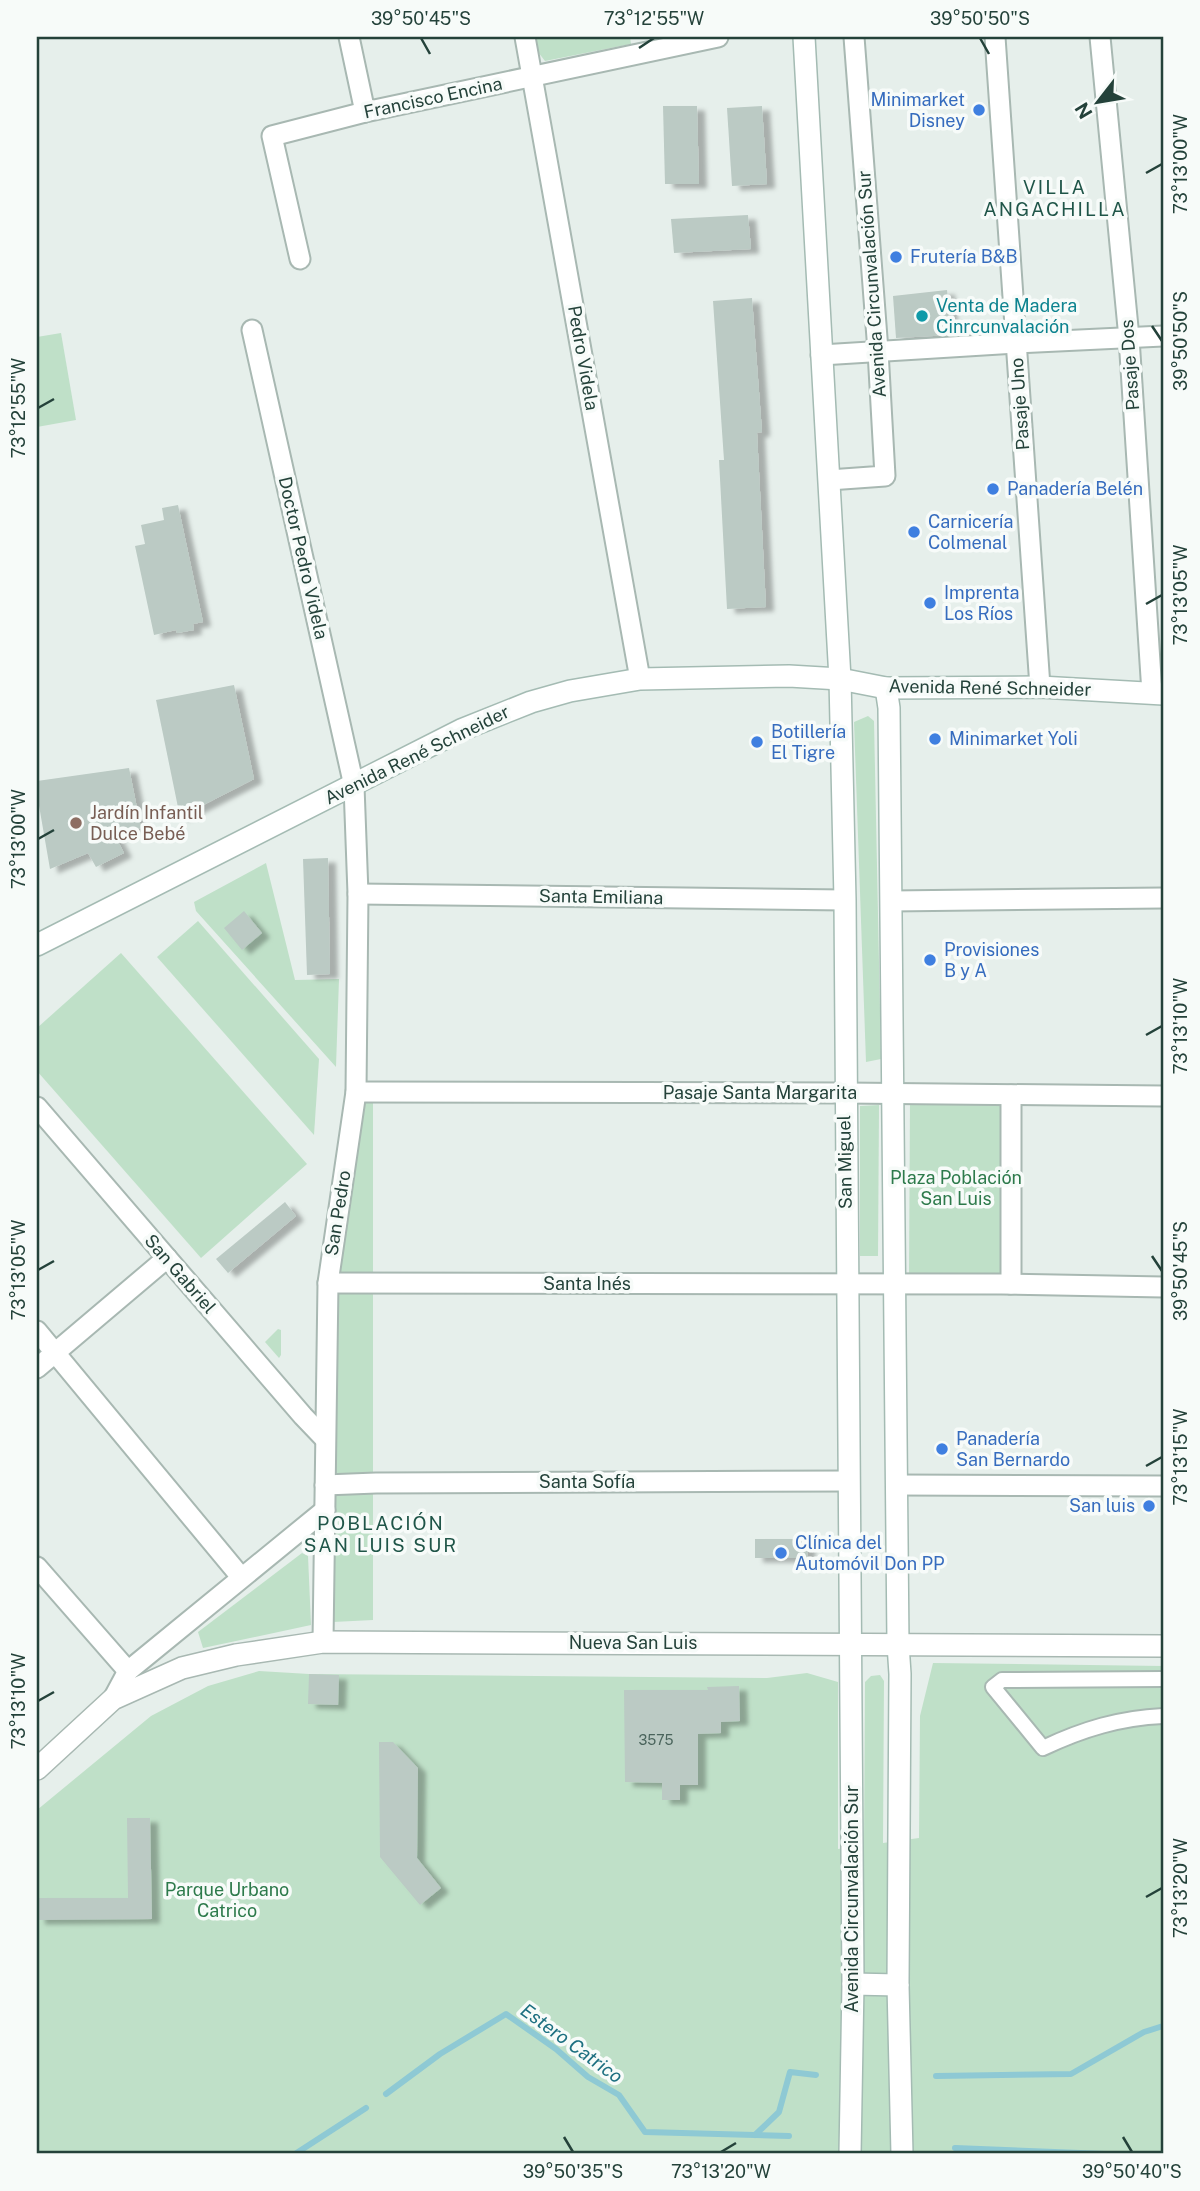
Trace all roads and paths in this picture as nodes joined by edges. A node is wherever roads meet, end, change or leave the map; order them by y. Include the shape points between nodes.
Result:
1 (349, 37) edge
2 (525, 37) edge
3 (718, 37) edge
4 (804, 37) edge
5 (854, 37) edge
6 (995, 37) edge
7 (1100, 37) edge
8 (533, 76) junction
9 (365, 113) junction
10 (300, 259) dead end
11 (253, 330) dead end
12 (1163, 336) edge
13 (1129, 338) junction
14 (1016, 343) junction
15 (878, 351) junction
16 (821, 355) junction
17 (829, 480) junction
18 (640, 679) junction
19 (840, 679) junction
20 (1040, 687) junction
21 (886, 688) junction
22 (1157, 694) edge
23 (354, 786) junction
24 (358, 894) junction
25 (1163, 898) edge
26 (845, 900) junction
27 (891, 901) junction
28 (37, 945) edge
29 (356, 1092) junction
30 (845, 1093) junction
31 (893, 1094) junction
32 (1011, 1095) junction
33 (1163, 1096) edge
34 (37, 1107) edge
35 (167, 1258) junction
36 (328, 1283) junction
37 (1011, 1284) junction
38 (846, 1285) junction
39 (895, 1285) junction
40 (1163, 1287) edge
41 (37, 1331) edge
42 (55, 1352) junction
43 (37, 1368) edge
44 (325, 1439) junction
45 (849, 1481) junction
46 (325, 1485) junction
47 (897, 1485) junction
48 (1163, 1486) edge
49 (324, 1510) junction
50 (37, 1567) edge
51 (241, 1577) junction
52 (323, 1642) junction
53 (850, 1644) junction
54 (898, 1644) junction
55 (1163, 1646) edge
56 (128, 1671) junction
57 (1163, 1679) edge
58 (113, 1699) junction
59 (1163, 1716) edge
60 (37, 1769) edge
61 (853, 1984) junction
62 (898, 1985) junction
63 (850, 2154) edge
64 (902, 2154) edge

1 - 9 street
2 - 8 street, Pedro Videla
3 - 8 street, Francisco Encina
4 - 16 main road
5 - 15 street, Avenida Circunvalación Sur
6 - 14 street, Pasaje Uno
7 - 13 street, Pasaje Dos
8 - 9 street, Francisco Encina
8 - 18 street, Pedro Videla
9 - 10 street, Francisco Encina via 272,136
11 - 23 street, Doctor Pedro Videla
12 - 13 street
13 - 14 street
13 - 22 street, Pasaje Dos
14 - 15 street
14 - 20 street, Pasaje Uno
15 - 16 street
15 - 17 street, Avenida Circunvalación Sur via 885,476
16 - 17 main road
17 - 19 main road
18 - 19 main road, Avenida René Schneider
18 - 23 main road, Avenida René Schneider via 570,691 516,707
19 - 21 main road, Avenida René Schneider
19 - 26 main road, San Miguel
20 - 21 main road, Avenida René Schneider
20 - 22 main road, Avenida René Schneider
21 - 27 main road
23 - 24 street, San Pedro
23 - 28 main road, Avenida René Schneider
24 - 26 street, Santa Emiliana
24 - 29 street, San Pedro
25 - 27 street
26 - 30 main road, San Miguel
27 - 31 main road
29 - 30 street, Pasaje Santa Margarita
29 - 36 street, San Pedro
30 - 31 street, Pasaje Santa Margarita
30 - 38 main road, San Miguel
31 - 32 street, Pasaje Santa Margarita
31 - 39 main road
32 - 33 street, Pasaje Santa Margarita
32 - 37 street
34 - 35 street, San Gabriel
35 - 42 street
35 - 44 street, San Gabriel
36 - 38 street, Santa Inés
36 - 44 street, San Pedro
37 - 39 street, Santa Inés
37 - 40 street, Santa Inés
38 - 39 street, Santa Inés
38 - 45 main road, San Miguel
39 - 47 main road
41 - 42 street
42 - 43 street
42 - 51 street
44 - 46 street, San Pedro
45 - 46 street, Santa Sofía
45 - 53 main road, San Miguel
46 - 49 street, San Pedro
47 - 48 street
47 - 54 main road
49 - 51 street, Nueva San Luis
49 - 52 street, San Pedro
50 - 56 street
51 - 56 street, Nueva San Luis
52 - 53 main road, Nueva San Luis
52 - 58 main road, Nueva San Luis via 182,1668
53 - 54 main road, Nueva San Luis
53 - 61 main road, Avenida Circunvalación Sur
54 - 55 main road, Nueva San Luis
54 - 62 main road
56 - 58 street, Nueva San Luis
57 - 59 street via 1002,1680 993,1687 1043,1748 1091,1727
58 - 60 main road, Nueva San Luis
61 - 62 main road
61 - 63 main road, Avenida Circunvalación Sur
62 - 64 main road

